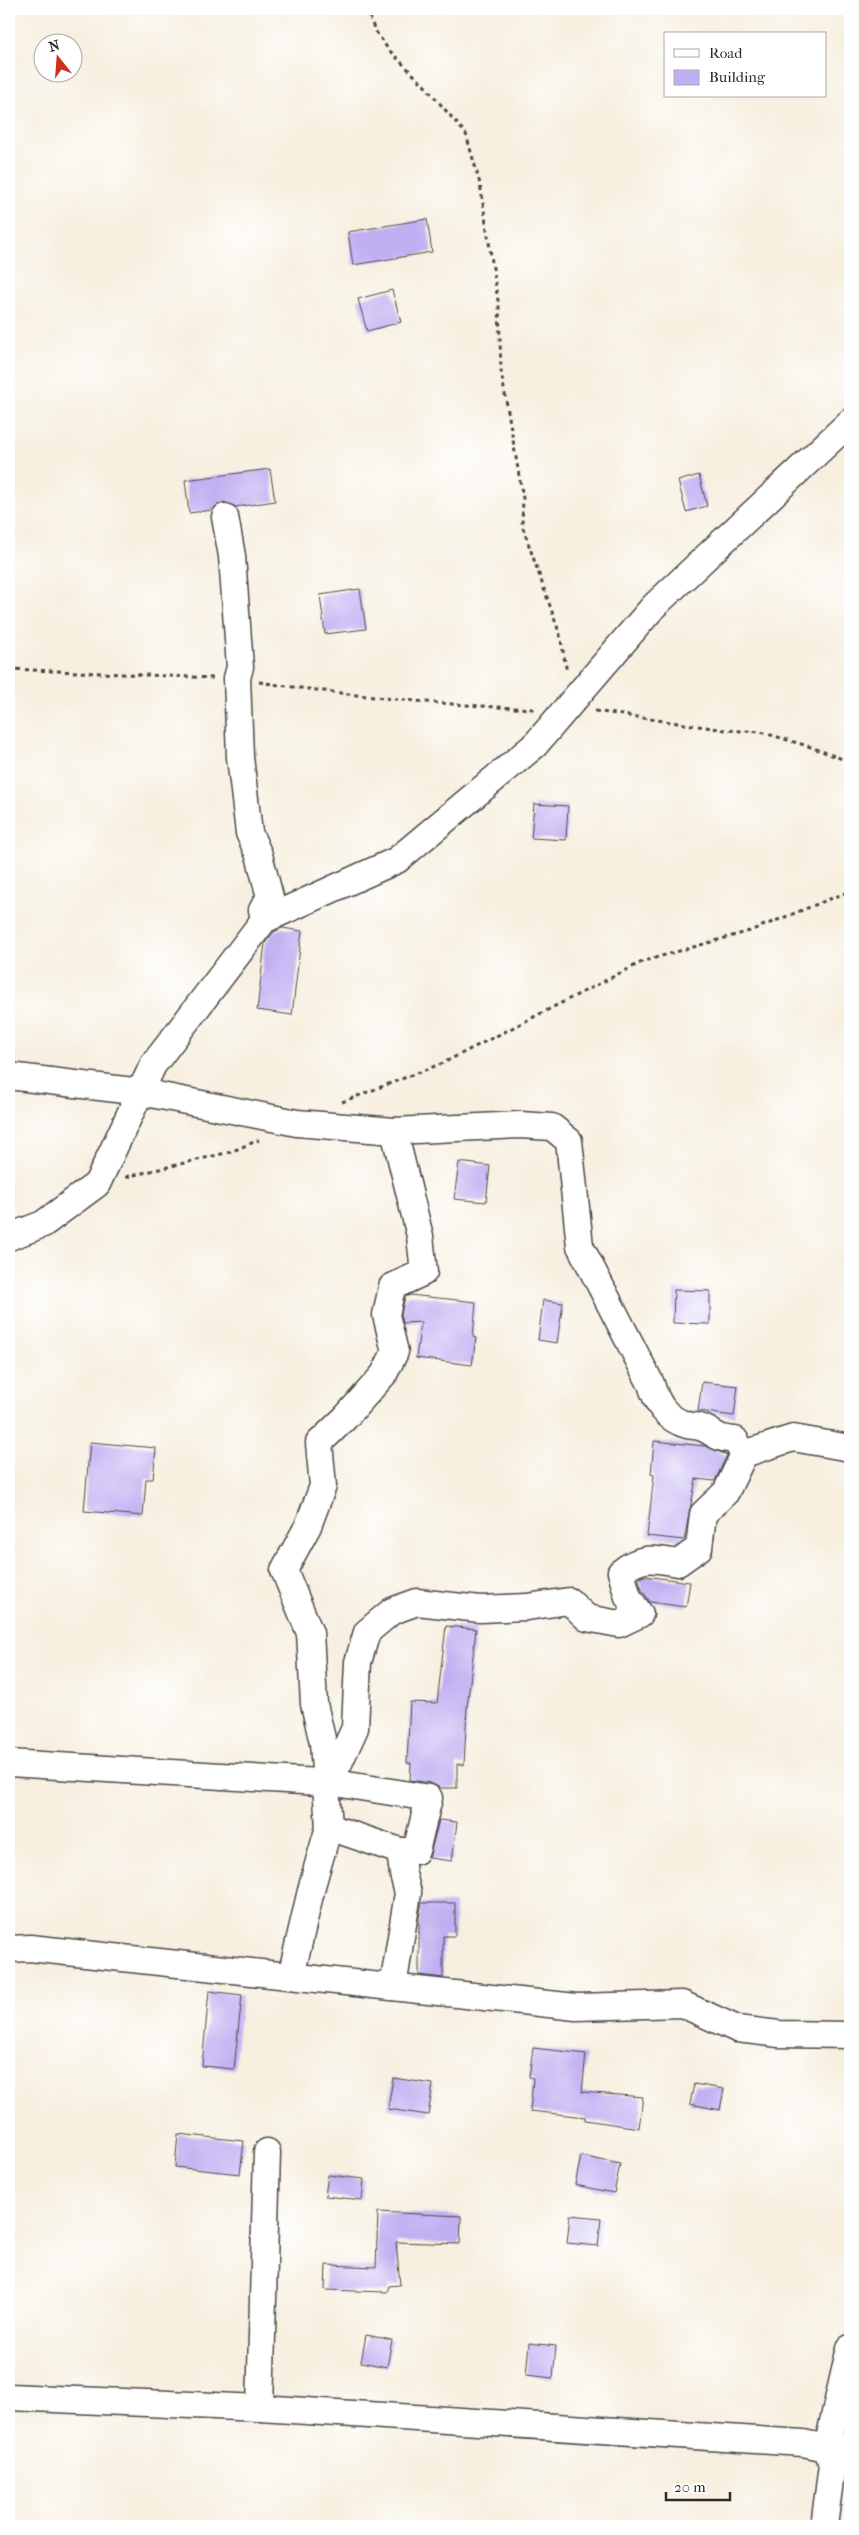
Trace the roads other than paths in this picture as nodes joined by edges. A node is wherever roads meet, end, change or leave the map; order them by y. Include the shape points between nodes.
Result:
1 (850, 422) edge
2 (225, 517) dead end
3 (264, 920) junction
4 (9, 1076) edge
5 (141, 1092) junction
6 (394, 1131) junction
7 (9, 1237) edge
8 (850, 1448) edge
9 (744, 1454) junction
10 (9, 1763) edge
11 (327, 1783) junction
12 (329, 1827) junction
13 (400, 1851) junction
14 (9, 1949) edge
15 (292, 1976) junction
16 (393, 1987) junction
17 (850, 2036) edge
18 (267, 2152) dead end
19 (850, 2348) edge
20 (9, 2397) edge
21 (260, 2408) junction
22 (839, 2448) edge
23 (824, 2526) edge

1 - 3 street via 654,606 535,745 397,860
2 - 3 street via 232,556 240,667 237,678 240,757 249,833 260,855 270,896 262,910
3 - 5 street via 154,1065
4 - 5 street
5 - 6 street via 297,1122
5 - 7 street via 97,1184 43,1224
6 - 9 street via 520,1125 552,1127 569,1142 580,1246 651,1384 656,1402 668,1416 686,1425 703,1428 718,1438 735,1440
6 - 11 street via 420,1236 424,1272 392,1287 386,1315 394,1352 384,1374 319,1443 323,1486 308,1526 284,1570 310,1633 314,1704 323,1743
8 - 9 street via 793,1438
9 - 11 street via 726,1492 703,1514 699,1548 678,1563 657,1559 634,1562 621,1572 628,1597 640,1614 619,1624 587,1618 569,1601 480,1609 417,1602 392,1611 367,1632 358,1662 355,1728
10 - 11 street
11 - 12 street
11 - 13 street via 428,1798 416,1851
12 - 13 street
12 - 15 street
13 - 16 street via 408,1893
14 - 15 street via 30,1948
15 - 16 street
16 - 17 street via 576,2007 682,2004 737,2029
18 - 21 street
19 - 22 street
20 - 21 street
21 - 22 street via 746,2438
22 - 23 street via 832,2465

